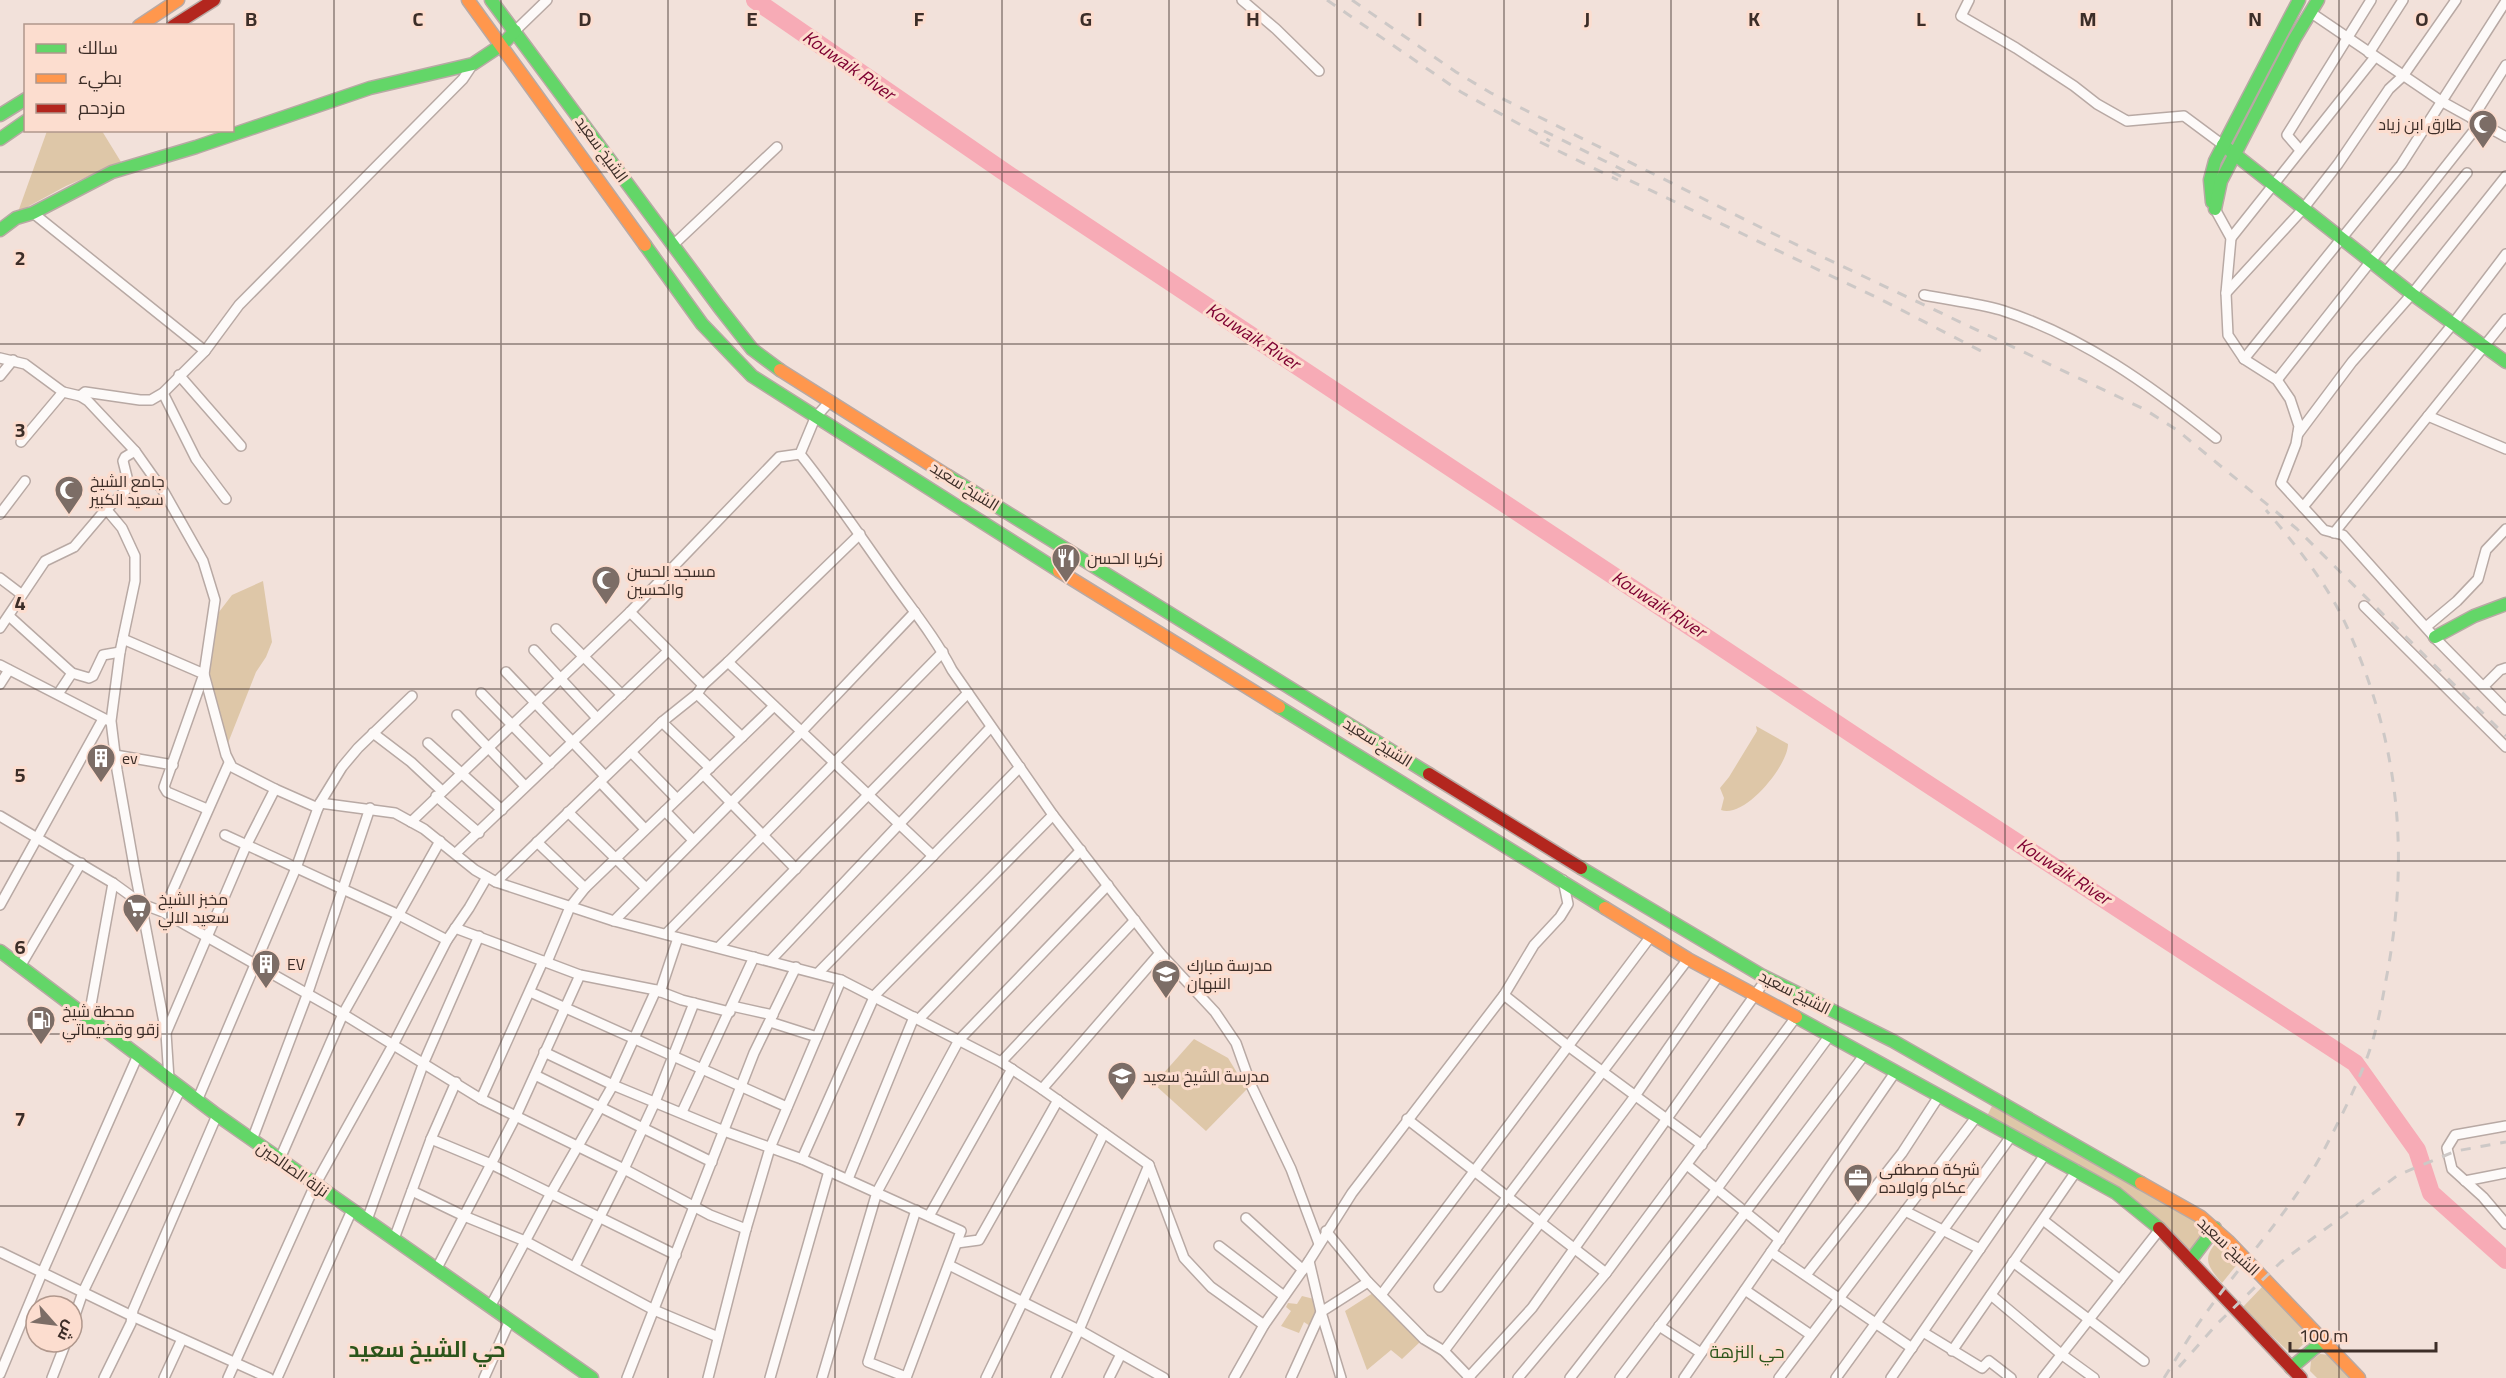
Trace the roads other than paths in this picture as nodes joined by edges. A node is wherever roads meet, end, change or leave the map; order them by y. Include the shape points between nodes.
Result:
1 (178, 0) edge
2 (214, 0) edge
3 (468, 0) edge
4 (491, 0) edge
5 (547, 0) edge
6 (1242, 0) edge
7 (1969, 0) edge
8 (2318, 0) edge
9 (2371, 0) edge
10 (2403, 0) edge
11 (2456, 0) edge
12 (2295, 1) edge
13 (2506, 1) edge
14 (2310, 12) junction
15 (142, 24) edge
16 (176, 24) edge
17 (515, 31) junction
18 (2346, 37) junction
19 (503, 44) junction
20 (2372, 55) junction
21 (473, 64) junction
22 (2506, 65) edge
23 (1319, 71) dead end
24 (2403, 76) junction
25 (24, 100) edge
26 (2440, 101) junction
27 (0, 115) edge
28 (2476, 121) junction
29 (24, 122) edge
30 (2506, 137) edge
31 (0, 139) edge
32 (2223, 145) junction
33 (777, 147) dead end
34 (2300, 150) junction
35 (2234, 155) junction
36 (2467, 173) dead end
37 (2506, 176) edge
38 (2272, 184) junction
39 (2215, 209) junction
40 (2303, 209) junction
41 (33, 213) junction
42 (0, 230) edge
43 (2231, 238) junction
44 (2342, 239) junction
45 (672, 246) junction
46 (2506, 254) edge
47 (2369, 261) junction
48 (2385, 273) junction
49 (2226, 293) junction
50 (2412, 294) junction
51 (1924, 295) dead end
52 (2506, 319) edge
53 (2452, 325) junction
54 (2483, 348) junction
55 (205, 351) junction
56 (0, 358) edge
57 (2244, 359) junction
58 (13, 360) junction
59 (2506, 362) edge
60 (179, 375) junction
61 (0, 376) edge
62 (2277, 380) junction
63 (63, 392) junction
64 (163, 393) junction
65 (80, 396) junction
66 (830, 401) junction
67 (2428, 416) junction
68 (814, 418) junction
69 (2298, 434) junction
70 (2216, 438) dead end
71 (21, 442) dead end
72 (241, 446) dead end
73 (2506, 449) edge
74 (135, 451) junction
75 (800, 454) junction
76 (25, 481) dead end
77 (226, 499) dead end
78 (2303, 507) junction
79 (106, 509) junction
80 (0, 514) edge
81 (2506, 529) edge
82 (2334, 533) junction
83 (860, 534) junction
84 (0, 578) edge
85 (21, 594) junction
86 (2506, 604) edge
87 (2364, 606) dead end
88 (630, 612) junction
89 (915, 612) junction
90 (9, 616) junction
91 (2426, 627) junction
92 (0, 628) edge
93 (556, 629) dead end
94 (2434, 637) junction
95 (123, 639) junction
96 (534, 650) dead end
97 (668, 651) junction
98 (120, 652) junction
99 (943, 652) junction
100 (584, 657) junction
101 (728, 662) junction
102 (4, 668) edge
103 (2506, 668) edge
104 (506, 672) dead end
105 (72, 673) junction
106 (204, 674) junction
107 (561, 679) junction
108 (0, 684) edge
109 (703, 685) junction
110 (2484, 686) junction
111 (482, 693) dead end
112 (968, 693) junction
113 (58, 694) junction
114 (697, 694) junction
115 (622, 695) junction
116 (412, 696) dead end
117 (535, 702) junction
118 (774, 706) junction
119 (2506, 710) edge
120 (457, 716) dead end
121 (597, 718) junction
122 (107, 720) junction
123 (662, 722) junction
124 (512, 723) junction
125 (991, 727) junction
126 (802, 731) junction
127 (373, 733) junction
128 (742, 737) junction
129 (572, 742) junction
130 (429, 743) dead end
131 (487, 747) junction
132 (2506, 747) edge
133 (631, 752) junction
134 (115, 755) junction
135 (835, 763) junction
136 (229, 764) junction
137 (550, 764) junction
138 (173, 765) junction
139 (1020, 767) junction
140 (706, 771) junction
141 (460, 773) junction
142 (602, 779) junction
143 (525, 786) junction
144 (275, 789) junction
145 (439, 794) junction
146 (868, 795) junction
147 (677, 799) junction
148 (731, 803) junction
149 (319, 806) junction
150 (370, 808) junction
151 (207, 809) junction
152 (501, 810) junction
153 (665, 811) junction
154 (568, 812) junction
155 (1053, 815) junction
156 (0, 816) edge
157 (411, 822) junction
158 (900, 825) junction
159 (645, 829) junction
160 (479, 833) junction
161 (225, 835) dead end
162 (763, 836) junction
163 (38, 838) junction
164 (693, 840) junction
165 (440, 841) junction
166 (537, 842) junction
167 (246, 846) junction
168 (1082, 850) junction
169 (456, 853) junction
170 (933, 856) junction
171 (1562, 856) junction
172 (615, 859) junction
173 (81, 863) junction
174 (296, 868) junction
175 (796, 869) junction
176 (487, 877) junction
177 (1558, 877) junction
178 (496, 882) junction
179 (113, 883) junction
180 (1108, 885) junction
181 (585, 888) junction
182 (646, 888) junction
183 (344, 890) junction
184 (142, 904) junction
185 (0, 905) edge
186 (570, 907) junction
187 (163, 912) junction
188 (397, 914) junction
189 (1135, 920) junction
190 (614, 921) junction
191 (455, 928) junction
192 (666, 934) junction
193 (479, 936) junction
194 (1651, 936) junction
195 (207, 937) junction
196 (678, 938) junction
197 (447, 940) junction
198 (719, 947) junction
199 (0, 951) edge
200 (1160, 954) junction
201 (754, 957) junction
202 (1688, 959) junction
203 (770, 961) junction
204 (545, 962) junction
205 (256, 965) junction
206 (21, 966) junction
207 (796, 968) junction
208 (818, 973) junction
209 (580, 975) junction
210 (1719, 975) junction
211 (1767, 978) junction
212 (842, 980) junction
213 (658, 991) junction
214 (530, 992) junction
215 (308, 995) junction
216 (1504, 995) junction
217 (875, 996) junction
218 (1755, 996) junction
219 (694, 1003) junction
220 (566, 1008) junction
221 (731, 1009) junction
222 (343, 1014) junction
223 (89, 1016) junction
224 (1796, 1017) junction
225 (917, 1018) junction
226 (772, 1019) junction
227 (166, 1033) junction
228 (1830, 1035) junction
229 (817, 1037) junction
230 (636, 1039) junction
231 (959, 1040) junction
232 (393, 1045) junction
233 (1568, 1046) junction
234 (544, 1052) junction
235 (1865, 1054) junction
236 (138, 1055) junction
237 (674, 1055) junction
238 (424, 1062) junction
239 (1001, 1062) junction
240 (703, 1068) junction
241 (1012, 1069) junction
242 (1896, 1071) junction
243 (1602, 1072) junction
244 (535, 1075) junction
245 (169, 1079) junction
246 (456, 1082) junction
247 (613, 1085) junction
248 (743, 1085) junction
249 (181, 1088) junction
250 (1042, 1089) junction
251 (1635, 1096) junction
252 (1939, 1096) junction
253 (481, 1099) junction
254 (1058, 1100) junction
255 (197, 1101) junction
256 (655, 1102) junction
257 (787, 1107) junction
258 (600, 1108) junction
259 (682, 1112) junction
260 (217, 1115) junction
261 (516, 1116) junction
262 (1977, 1116) junction
263 (1407, 1119) junction
264 (1667, 1119) junction
265 (2506, 1126) edge
266 (643, 1129) junction
267 (724, 1131) junction
268 (1104, 1133) junction
269 (2012, 1135) junction
270 (431, 1139) junction
271 (252, 1140) junction
272 (1702, 1145) junction
273 (577, 1147) junction
274 (770, 1148) junction
275 (2046, 1153) junction
276 (802, 1159) junction
277 (279, 1161) junction
278 (712, 1162) junction
279 (491, 1164) junction
280 (1149, 1165) junction
281 (1687, 1165) junction
282 (624, 1169) junction
283 (2078, 1170) junction
284 (829, 1171) junction
285 (1474, 1171) junction
286 (2506, 1173) edge
287 (848, 1179) junction
288 (2465, 1180) junction
289 (315, 1185) junction
290 (1716, 1190) junction
291 (412, 1191) junction
292 (877, 1192) junction
293 (550, 1193) junction
294 (1508, 1197) junction
295 (695, 1206) junction
296 (352, 1210) junction
297 (916, 1210) junction
298 (1905, 1211) junction
299 (1747, 1212) junction
300 (464, 1216) junction
301 (929, 1216) junction
302 (1246, 1218) dead end
303 (600, 1219) junction
304 (367, 1220) junction
305 (2043, 1220) junction
306 (1540, 1222) junction
307 (2506, 1224) edge
308 (746, 1228) junction
309 (2215, 1228) junction
310 (2160, 1229) junction
311 (1941, 1231) junction
312 (1326, 1232) junction
313 (394, 1239) junction
314 (1780, 1240) junction
315 (525, 1241) junction
316 (957, 1242) junction
317 (1319, 1244) junction
318 (1219, 1246) dead end
319 (1574, 1249) junction
320 (1980, 1249) junction
321 (0, 1252) edge
322 (1771, 1252) junction
323 (676, 1255) junction
324 (1309, 1261) junction
325 (2190, 1261) junction
326 (2013, 1262) junction
327 (949, 1265) junction
328 (575, 1266) junction
329 (436, 1270) junction
330 (1303, 1270) junction
331 (42, 1273) junction
332 (1606, 1273) junction
333 (1806, 1275) junction
334 (2120, 1280) junction
335 (1368, 1282) junction
336 (1439, 1287) dead end
337 (1745, 1290) junction
338 (83, 1292) junction
339 (1381, 1295) junction
340 (1991, 1295) junction
341 (1284, 1296) junction
342 (1839, 1298) junction
343 (1023, 1302) junction
344 (490, 1306) junction
345 (654, 1310) junction
346 (1321, 1312) junction
347 (132, 1316) junction
348 (510, 1320) junction
349 (2088, 1320) junction
350 (1874, 1323) junction
351 (1264, 1325) junction
352 (1659, 1326) junction
353 (1079, 1330) junction
354 (1923, 1332) junction
355 (1811, 1335) junction
356 (718, 1337) junction
357 (182, 1339) junction
358 (2323, 1341) junction
359 (1912, 1348) junction
360 (1444, 1351) junction
361 (1952, 1351) junction
362 (1701, 1353) junction
363 (61, 1354) edge
364 (1121, 1354) junction
365 (2061, 1354) junction
366 (2144, 1361) dead end
367 (235, 1363) junction
368 (2291, 1368) junction
369 (0, 1374) edge
370 (1781, 1375) edge
371 (52, 1378) edge
372 (104, 1378) edge
373 (164, 1378) edge
374 (228, 1378) edge
375 (269, 1378) edge
376 (277, 1378) edge
377 (484, 1378) edge
378 (592, 1378) edge
379 (627, 1378) edge
380 (708, 1378) edge
381 (770, 1378) edge
382 (822, 1378) edge
383 (906, 1378) edge
384 (986, 1378) edge
385 (1056, 1378) edge
386 (1109, 1378) edge
387 (1164, 1378) edge
388 (1234, 1378) edge
389 (1291, 1378) edge
390 (1340, 1378) edge
391 (1469, 1378) edge
392 (1518, 1378) edge
393 (1570, 1378) edge
394 (1620, 1378) edge
395 (1684, 1378) edge
396 (1792, 1378) edge
397 (1836, 1378) edge
398 (1891, 1378) edge
399 (2011, 1378) edge
400 (2043, 1378) edge
401 (2094, 1378) edge
402 (2301, 1378) edge
403 (2359, 1378) edge

1 - 15 main road
2 - 16 main road
3 - 19 main road, الشيخ سعيد
4 - 17 main road, الشيخ سعيد
5 - 17 street
6 - 23 street
7 - 32 street via 1961,16 2107,110 2127,121 2184,116
8 - 14 main road
9 - 18 street
10 - 20 street
11 - 24 street
12 - 32 main road
13 - 26 street
14 - 18 street
14 - 35 main road
17 - 19 main road
17 - 45 main road, الشيخ سعيد
18 - 20 street
18 - 34 street via 2287,135
19 - 21 main road
19 - 68 main road, الشيخ سعيد via 663,270 729,356
20 - 24 street
20 - 34 street
21 - 41 main road via 370,88 112,172
21 - 55 street via 463,79 239,306
22 - 28 street
24 - 26 street
24 - 40 street via 2389,89
25 - 27 main road
26 - 28 street
26 - 44 street via 2401,165
28 - 30 street
28 - 47 street
29 - 31 main road
32 - 35 main road
32 - 39 main road via 2210,180
33 - 45 street
34 - 38 street
35 - 38 main road
35 - 39 main road via 2221,181
36 - 48 street
37 - 50 street
38 - 40 main road
38 - 43 street
39 - 43 street
40 - 44 main road
40 - 49 street
41 - 42 main road via 16,218
41 - 55 street
43 - 49 street
44 - 47 main road
44 - 57 street
45 - 66 main road, الشيخ سعيد via 752,349
46 - 53 street
47 - 48 main road
47 - 62 street
48 - 50 main road
49 - 57 street via 2228,335
50 - 53 main road
50 - 69 street via 2352,362
51 - 70 street via 1999,310 2049,328 2114,363 2164,396
52 - 54 street
53 - 54 main road
53 - 78 street
54 - 59 main road
54 - 67 street
55 - 60 street
56 - 58 street
57 - 62 street
58 - 61 street
58 - 63 street via 25,364
60 - 64 street
60 - 72 street
62 - 69 street via 2290,399
63 - 65 street
63 - 71 street
64 - 65 street via 151,400 85,392
64 - 77 street via 196,459
65 - 74 street
66 - 68 street
66 - 171 main road, الشيخ سعيد
67 - 73 street
67 - 82 street
68 - 75 street
68 - 177 main road, الشيخ سعيد
69 - 78 street via 2281,483
74 - 79 street via 123,461 128,480 125,491
74 - 106 street via 165,492 202,561 215,600
75 - 83 street
75 - 88 street via 779,457
76 - 80 street
78 - 82 street via 2324,530
79 - 85 street via 74,547 45,561
79 - 95 street via 122,528 135,556 135,581
81 - 91 street via 2486,550 2478,579
82 - 91 street via 2343,535
83 - 89 street
83 - 101 street
84 - 85 street
85 - 90 street
86 - 94 main road
87 - 132 street
88 - 97 street
88 - 100 street
89 - 99 street
89 - 126 street
90 - 92 street
90 - 105 street
91 - 94 street
93 - 100 street
94 - 110 street
95 - 98 street
95 - 106 street
96 - 107 street
97 - 109 street
97 - 115 street
98 - 105 street via 103,655 90,678
98 - 122 street
99 - 112 street
99 - 135 street
100 - 107 street
100 - 115 street
101 - 109 street
101 - 118 street
102 - 108 street
102 - 113 street
103 - 110 street
104 - 117 street
105 - 113 street
106 - 136 street
106 - 138 street
107 - 117 street
107 - 121 street
109 - 114 street
110 - 119 street
111 - 124 street
112 - 125 street
112 - 146 street
113 - 122 street
114 - 123 street
114 - 128 street
115 - 121 street
116 - 127 street
117 - 124 street
117 - 129 street
118 - 126 street
118 - 128 street
120 - 131 street
121 - 129 street
122 - 134 street
122 - 163 street
123 - 133 street
123 - 140 street
124 - 131 street
124 - 137 street
125 - 139 street
125 - 158 street
126 - 135 street
126 - 148 street
127 - 145 street via 411,762
127 - 149 street via 342,766
128 - 140 street
129 - 137 street
129 - 142 street
130 - 141 street
131 - 141 street
131 - 143 street
133 - 142 street
133 - 147 street
134 - 138 street
134 - 184 street
135 - 146 street
135 - 162 street
136 - 144 street
136 - 151 street
137 - 143 street
138 - 151 street via 165,789
139 - 155 street
139 - 170 street
140 - 147 street
140 - 148 street
141 - 145 street
141 - 152 street
142 - 154 street
142 - 159 street
143 - 152 street
144 - 149 street
144 - 167 street
145 - 157 street
145 - 160 street
146 - 158 street
146 - 175 street
147 - 153 street
148 - 162 street
148 - 164 street
149 - 150 street
149 - 174 street
150 - 157 street via 395,813
150 - 183 street
151 - 187 street
152 - 160 street
153 - 159 street
153 - 164 street
154 - 166 street
154 - 172 street
155 - 168 street
155 - 217 street
156 - 163 street
157 - 165 street
158 - 170 street
158 - 203 street
159 - 172 street
160 - 169 street
161 - 167 street
162 - 175 street
162 - 192 street
163 - 173 street
163 - 185 street
164 - 182 street
165 - 169 street
165 - 188 street
166 - 178 street
166 - 181 street
167 - 174 street
167 - 195 street
168 - 180 street
168 - 225 street
169 - 176 street
170 - 208 street
171 - 177 main road
171 - 211 main road, الشيخ سعيد
172 - 181 street
172 - 182 street
173 - 179 street
173 - 206 street
174 - 183 street
174 - 205 street
175 - 198 street
176 - 178 street
176 - 191 street
177 - 194 main road, الشيخ سعيد
177 - 216 street via 1568,904 1534,945
178 - 186 street
179 - 184 street
179 - 223 street
180 - 189 street
180 - 231 street
181 - 186 street
182 - 190 street
183 - 188 street
183 - 215 street
184 - 187 street
184 - 227 street
186 - 190 street
186 - 204 street
187 - 195 street
188 - 197 street
188 - 222 street
189 - 200 street
189 - 239 street
190 - 192 street
191 - 193 street
191 - 197 street
192 - 196 street
193 - 204 street
193 - 238 street
194 - 202 main road, الشيخ سعيد
194 - 233 street
195 - 205 street
195 - 227 street
196 - 198 street
196 - 213 street
197 - 232 street
198 - 201 street
199 - 206 main road, نزلة الصالحين
200 - 250 street
200 - 317 street via 1215,1012 1236,1043
201 - 203 street
201 - 221 street
202 - 210 main road, الشيخ سعيد
202 - 243 street
203 - 207 street
204 - 209 street
204 - 214 street
205 - 215 street
205 - 255 street
206 - 223 main road, نزلة الصالحين
207 - 208 street
207 - 226 street
208 - 212 street
209 - 213 street
209 - 220 street
210 - 218 main road, الشيخ سعيد
210 - 251 street
211 - 218 street
211 - 309 main road, الشيخ سعيد via 1893,1041
212 - 217 street
212 - 229 street
213 - 219 street
213 - 230 street
214 - 220 street
214 - 253 street
215 - 222 street
215 - 271 street
216 - 233 street
216 - 263 street
217 - 225 street
217 - 276 street
218 - 224 main road, الشيخ سعيد
218 - 264 street
219 - 221 street
219 - 237 street
220 - 230 street
220 - 234 street
221 - 226 street
221 - 240 street
222 - 232 street
222 - 277 street
223 - 236 main road, نزلة الصالحين
224 - 228 main road, الشيخ سعيد
224 - 272 street
225 - 231 street
225 - 287 street
226 - 229 street
226 - 248 street
227 - 245 street
228 - 235 main road, الشيخ سعيد
228 - 290 street
229 - 257 street
230 - 237 street
230 - 247 street
231 - 239 street
231 - 292 street
232 - 238 street
232 - 289 street
233 - 243 street
233 - 285 street
234 - 244 street
234 - 247 street
235 - 242 main road, الشيخ سعيد
235 - 299 street
236 - 245 main road, نزلة الصالحين
236 - 331 street
237 - 240 street
237 - 256 street
238 - 246 street
238 - 304 street
239 - 241 street
240 - 248 street
240 - 259 street
241 - 250 street
241 - 301 street
242 - 252 main road, الشيخ سعيد
242 - 314 street
243 - 251 street
243 - 294 street
244 - 258 street
244 - 261 street
245 - 249 main road, نزلة الصالحين
246 - 253 street
246 - 270 street
247 - 256 street
247 - 258 street
248 - 257 street
248 - 267 street
249 - 255 main road, نزلة الصالحين
249 - 338 street
250 - 254 street
251 - 264 street
251 - 306 street
252 - 262 main road, الشيخ سعيد
252 - 333 street via 1902,1153
253 - 261 street
254 - 268 street
254 - 316 street via 979,1240
255 - 260 main road, نزلة الصالحين
256 - 259 street
256 - 266 street
257 - 274 street
258 - 266 street
258 - 273 street
259 - 267 street
260 - 271 main road, نزلة الصالحين
260 - 347 street
261 - 273 street
261 - 279 street
262 - 269 main road, الشيخ سعيد
262 - 298 street
263 - 285 street
263 - 312 street
264 - 272 street
264 - 319 street
265 - 288 street via 2455,1135 2447,1148 2452,1168
266 - 278 street
266 - 282 street
267 - 274 street
267 - 278 street
268 - 280 street
268 - 343 street
269 - 275 main road, الشيخ سعيد
269 - 311 street
270 - 279 street
270 - 291 street
271 - 277 main road, نزلة الصالحين
272 - 281 street
273 - 282 street
273 - 293 street
274 - 276 street
274 - 308 street
275 - 283 main road, الشيخ سعيد
275 - 320 street
276 - 284 street
277 - 289 main road, نزلة الصالحين
278 - 295 street
279 - 293 street
279 - 300 street
280 - 351 street via 1184,1258 1211,1287
280 - 353 street
281 - 290 street
281 - 332 street
282 - 295 street
282 - 303 street
283 - 305 street
283 - 310 main road, الشيخ سعيد via 2116,1193
284 - 287 street
284 - 381 street
285 - 294 street
285 - 339 street
286 - 288 street
287 - 292 street
288 - 307 street
289 - 296 main road, نزلة الصالحين
289 - 367 street
290 - 299 street
290 - 393 street
291 - 300 street
291 - 313 street
292 - 297 street
292 - 382 street
293 - 303 street
293 - 315 street
294 - 306 street
294 - 336 street
295 - 308 street
295 - 323 street
296 - 304 main road, نزلة الصالحين
296 - 376 street
297 - 301 street
297 - 383 street via 868,1362
298 - 311 street
298 - 342 street
299 - 314 street
299 - 352 street
300 - 315 street
300 - 329 street
301 - 316 street via 962,1231
302 - 330 street
303 - 323 street
303 - 328 street
304 - 313 main road, نزلة الصالحين
305 - 326 street
305 - 334 street
306 - 319 street
306 - 360 street
308 - 356 street
309 - 325 main road
309 - 358 main road, الشيخ سعيد
310 - 325 main road, الشيخ سعيد
310 - 334 street
311 - 320 street
311 - 350 street
312 - 317 street
312 - 335 street
313 - 329 main road, نزلة الصالحين
314 - 322 street
315 - 328 street
315 - 344 street
316 - 327 street
317 - 324 street
318 - 341 street
319 - 332 street
319 - 391 street via 1532,1308
320 - 354 street
321 - 331 street
322 - 333 street
322 - 337 street
323 - 345 street
324 - 330 street
324 - 346 street
325 - 368 main road, الشيخ سعيد
326 - 340 street
326 - 349 street
327 - 343 street
327 - 383 street
328 - 345 street
329 - 344 main road, نزلة الصالحين
330 - 341 street
331 - 338 street
331 - 369 street
332 - 392 street
333 - 342 street
334 - 349 street
335 - 339 street
335 - 346 street
337 - 355 street
337 - 362 street
338 - 347 street
339 - 360 street via 1424,1339
340 - 361 street
340 - 365 street
341 - 351 street
342 - 350 street
342 - 355 street
343 - 353 street
343 - 384 street
344 - 348 main road, نزلة الصالحين
345 - 356 street
345 - 379 street
346 - 389 street
346 - 390 street
347 - 357 street
347 - 372 street
348 - 377 street
348 - 378 main road, نزلة الصالحين
349 - 365 street
349 - 366 street
350 - 359 street
350 - 397 street
351 - 388 street
352 - 362 street
352 - 394 street
353 - 364 street
353 - 385 street
354 - 359 street
354 - 361 street
355 - 370 street
356 - 380 street
357 - 367 street
357 - 373 street
358 - 368 main road
358 - 403 main road, الشيخ سعيد
359 - 398 street
360 - 391 street
361 - 399 street via 1982,1368 1989,1361
362 - 395 street
363 - 371 street
364 - 386 street
364 - 387 street
365 - 400 street
365 - 401 street
367 - 374 street
367 - 375 street
368 - 402 main road, الشيخ سعيد
370 - 396 street

